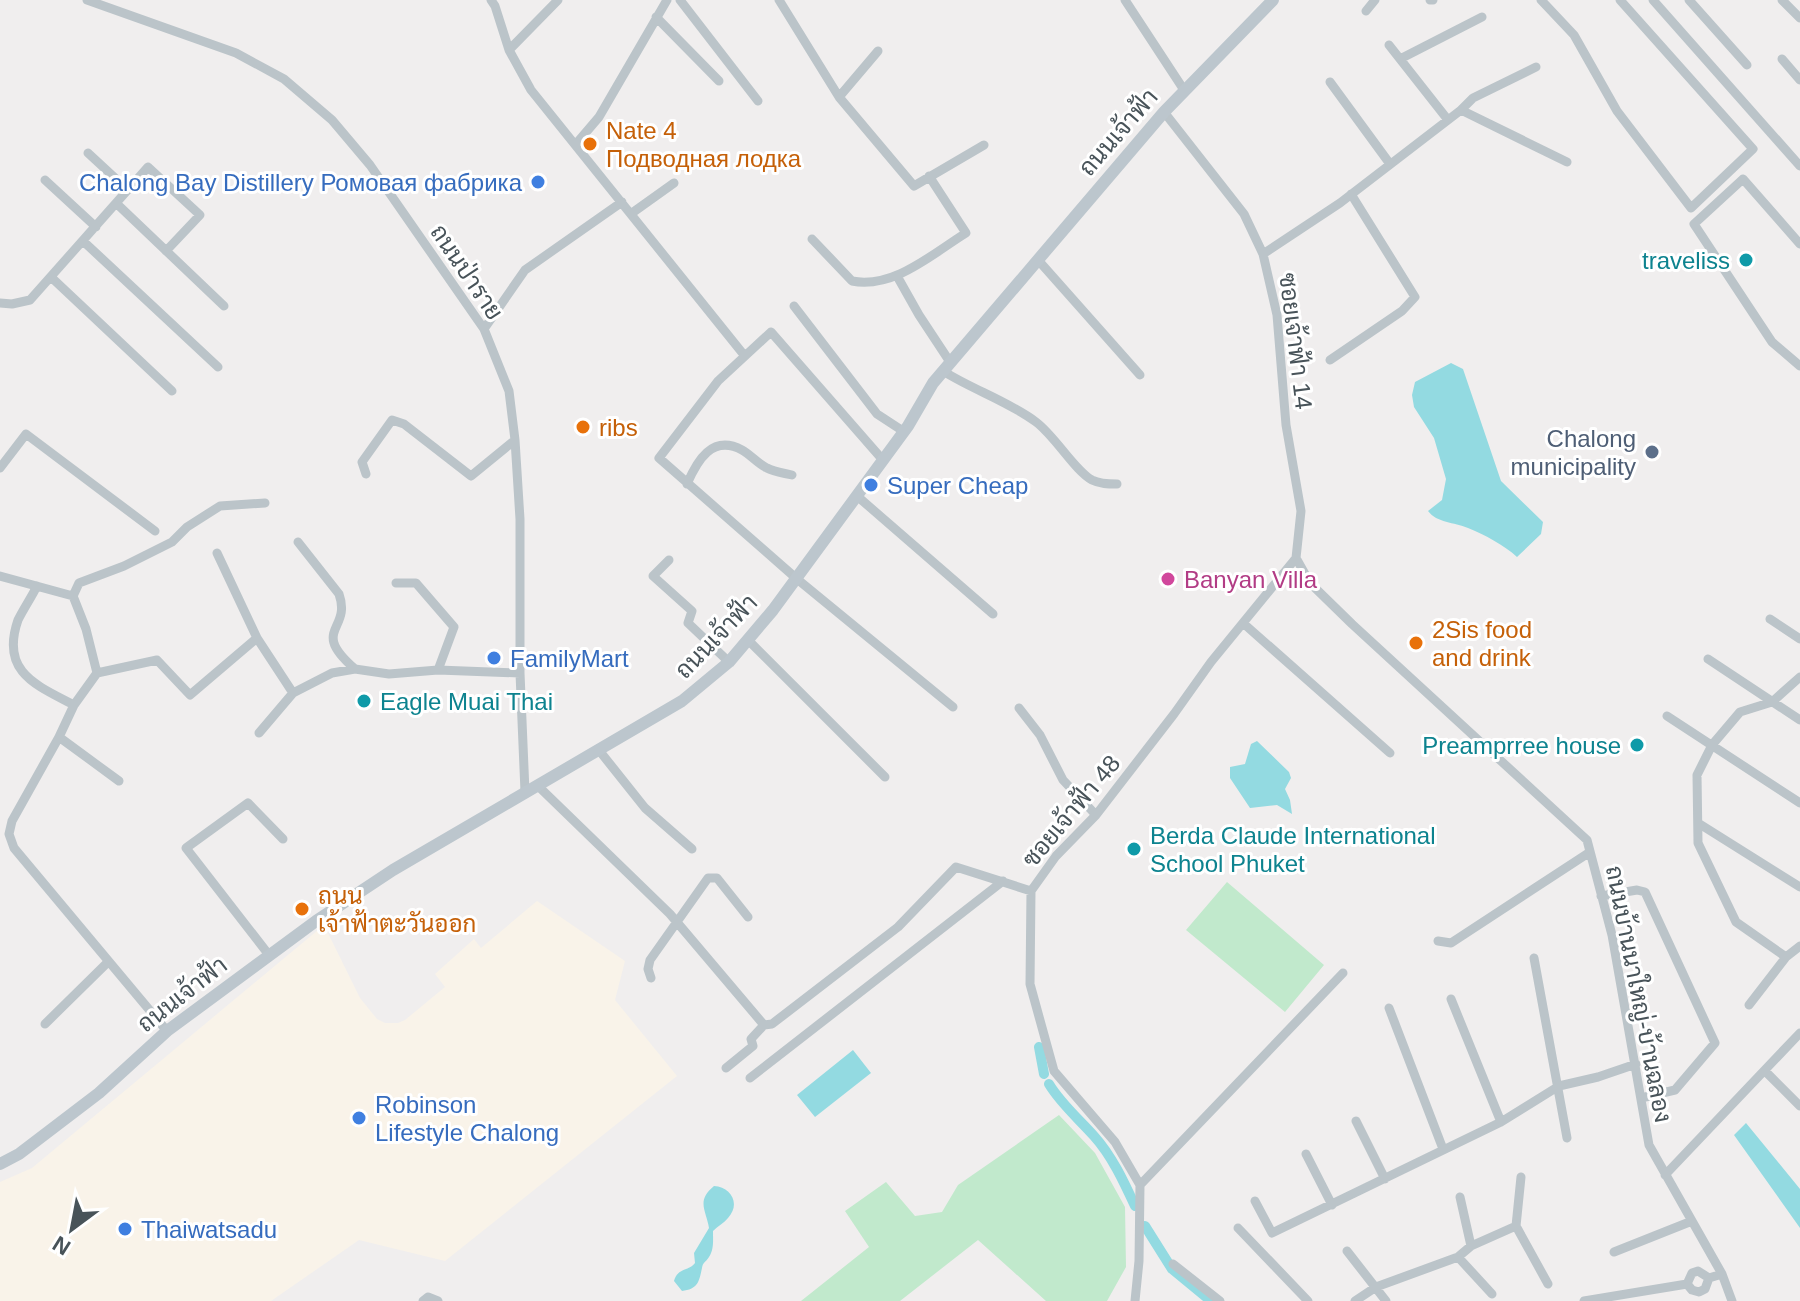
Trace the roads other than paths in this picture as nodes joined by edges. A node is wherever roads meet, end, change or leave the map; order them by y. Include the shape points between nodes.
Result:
1 (87, 0) edge
2 (491, 0) edge
3 (558, 0) edge
4 (667, 0) edge
5 (680, 0) edge
6 (779, 0) edge
7 (1125, 0) edge
8 (1273, 0) edge
9 (1375, 0) edge
10 (1541, 0) edge
11 (1620, 0) edge
12 (1653, 0) edge
13 (1689, 0) edge
14 (1782, 0) edge
15 (1366, 11) dead end
16 (656, 17) junction
17 (1482, 17) dead end
18 (1800, 18) edge
19 (1389, 45) dead end
20 (509, 50) junction
21 (878, 51) dead end
22 (1400, 59) junction
23 (1782, 59) dead end
24 (1747, 65) dead end
25 (1536, 67) dead end
26 (1800, 80) edge
27 (719, 81) dead end
28 (1330, 82) dead end
29 (1184, 90) junction
30 (839, 97) junction
31 (758, 101) dead end
32 (1461, 110) junction
33 (1164, 112) junction
34 (1448, 120) junction
35 (576, 144) junction
36 (984, 145) dead end
37 (88, 153) dead end
38 (1567, 162) dead end
39 (1390, 164) junction
40 (1800, 166) edge
41 (929, 176) junction
42 (45, 180) dead end
43 (674, 183) dead end
44 (128, 190) junction
45 (1351, 194) junction
46 (622, 202) junction
47 (116, 203) junction
48 (632, 213) junction
49 (96, 227) junction
50 (812, 239) dead end
51 (83, 241) junction
52 (1800, 244) edge
53 (166, 251) junction
54 (1263, 254) junction
55 (1038, 260) junction
56 (897, 276) junction
57 (52, 278) junction
58 (0, 303) edge
59 (224, 306) dead end
60 (794, 306) dead end
61 (484, 329) junction
62 (744, 355) junction
63 (1330, 360) dead end
64 (947, 366) junction
65 (1800, 366) edge
66 (218, 367) dead end
67 (1140, 375) dead end
68 (172, 391) dead end
69 (903, 431) junction
70 (515, 440) junction
71 (882, 459) junction
72 (0, 468) edge
73 (366, 474) dead end
74 (792, 475) dead end
75 (687, 484) junction
76 (1117, 484) dead end
77 (857, 496) junction
78 (265, 503) dead end
79 (155, 531) dead end
80 (298, 542) dead end
81 (217, 553) dead end
82 (1296, 558) junction
83 (669, 560) dead end
84 (0, 576) edge
85 (797, 579) junction
86 (396, 583) dead end
87 (37, 586) junction
88 (73, 596) junction
89 (993, 614) dead end
90 (1770, 619) dead end
91 (1243, 623) junction
92 (257, 638) junction
93 (1800, 639) edge
94 (748, 640) junction
95 (1708, 659) dead end
96 (729, 662) junction
97 (355, 669) junction
98 (438, 670) junction
99 (97, 673) junction
100 (520, 673) junction
101 (1800, 677) edge
102 (293, 693) junction
103 (1772, 702) junction
104 (74, 705) junction
105 (953, 707) dead end
106 (1019, 708) dead end
107 (1667, 716) dead end
108 (1800, 720) edge
109 (259, 733) dead end
110 (59, 737) junction
111 (1712, 745) junction
112 (598, 749) junction
113 (1390, 753) dead end
114 (885, 777) dead end
115 (119, 781) dead end
116 (537, 785) junction
117 (525, 792) junction
118 (1800, 803) edge
119 (1096, 815) junction
120 (1698, 823) junction
121 (283, 839) dead end
122 (692, 849) dead end
123 (1590, 852) junction
124 (1003, 881) junction
125 (1800, 887) edge
126 (1031, 891) junction
127 (1601, 896) junction
128 (748, 917) dead end
129 (677, 922) junction
130 (1438, 941) dead end
131 (1800, 946) edge
132 (269, 955) junction
133 (1786, 957) junction
134 (1534, 958) dead end
135 (108, 962) junction
136 (1343, 973) dead end
137 (651, 978) dead end
138 (1451, 999) dead end
139 (1749, 1005) dead end
140 (1389, 1008) dead end
141 (45, 1024) dead end
142 (764, 1025) junction
143 (167, 1031) junction
144 (1800, 1033) edge
145 (1636, 1064) junction
146 (726, 1068) dead end
147 (1765, 1071) junction
148 (750, 1078) dead end
149 (1559, 1086) junction
150 (1641, 1098) junction
151 (1800, 1106) edge
152 (1356, 1121) dead end
153 (1501, 1122) junction
154 (1567, 1138) dead end
155 (1443, 1149) junction
156 (1306, 1154) dead end
157 (0, 1164) edge
158 (1665, 1175) junction
159 (1521, 1177) dead end
160 (1385, 1179) junction
161 (1140, 1185) junction
162 (1460, 1197) dead end
163 (1255, 1201) dead end
164 (1332, 1205) junction
165 (1692, 1221) junction
166 (1516, 1226) junction
167 (1238, 1228) dead end
168 (1471, 1246) junction
169 (1347, 1251) dead end
170 (1614, 1252) dead end
171 (1458, 1257) junction
172 (1173, 1264) dead end
173 (1722, 1274) junction
174 (1548, 1284) dead end
175 (1376, 1287) junction
176 (1656, 1290) junction
177 (1492, 1294) dead end
178 (1606, 1299) edge
179 (423, 1301) edge
180 (438, 1301) edge
181 (1135, 1301) edge
182 (1220, 1301) edge
183 (1308, 1301) edge
184 (1355, 1301) edge
185 (1386, 1301) edge
186 (1584, 1301) edge
187 (1660, 1301) edge
188 (1732, 1301) edge

1 - 61 street, ถนนป่าราย via 236,53 284,79 332,120 370,165
2 - 20 street
3 - 20 street
4 - 16 street
5 - 31 street
6 - 30 street
7 - 29 street
8 - 29 main road, ถนนเจ้าฟ้า
9 - 15 street
10 - 11 street via 1574,35 1617,111 1691,208 1753,149
12 - 40 street
13 - 24 street
14 - 18 street
16 - 27 street
16 - 35 street via 599,117
17 - 22 street
19 - 22 street
20 - 35 street via 531,90
21 - 30 street
22 - 34 street
23 - 26 street
25 - 32 street via 1473,98
28 - 39 street
29 - 33 main road, ถนนเจ้าฟ้า
30 - 41 street via 914,186
32 - 34 street
32 - 38 street
33 - 54 street, ซอยเจ้าฟ้า 14 via 1244,214
33 - 55 main road, ถนนเจ้าฟ้า
34 - 39 street
35 - 46 street
36 - 41 street
37 - 44 street
39 - 45 street
41 - 56 street via 966,233
42 - 49 street
43 - 48 street
44 - 47 street
44 - 53 street via 148,167 200,215
45 - 54 street
45 - 63 street via 1415,297
46 - 48 street
46 - 61 street via 525,270
47 - 49 street
47 - 53 street
48 - 62 street
49 - 51 street
50 - 56 street via 852,281
51 - 57 street
51 - 66 street
52 - 65 street via 1743,179 1694,224 1772,342
53 - 59 street
54 - 82 street, ซอยเจ้าฟ้า 14 via 1277,315 1286,425 1301,511
55 - 64 main road, ถนนเจ้าฟ้า
55 - 67 street
56 - 64 street
57 - 58 street via 30,300
57 - 68 street
60 - 69 street via 877,414
61 - 70 street, ถนนป่าราย via 509,391
62 - 71 street via 771,332
62 - 75 street via 659,458
64 - 69 main road, ถนนเจ้าฟ้า
64 - 76 street via 966,386 1034,420 1089,479
69 - 71 main road, ถนนเจ้าฟ้า
70 - 73 street via 471,476 392,420 362,462
70 - 100 street, ถนนป่าราย
71 - 77 main road, ถนนเจ้าฟ้า
72 - 79 street via 26,434
74 - 75 street via 766,468 739,448 718,446 702,455
75 - 85 street
77 - 85 main road, ถนนเจ้าฟ้า
77 - 89 street
78 - 88 street via 220,506 172,542 79,583
80 - 97 street via 339,594 341,612 331,642
81 - 92 street
82 - 91 street, ซอยเจ้าฟ้า 48
82 - 123 street, ถนนบ้านนาใหญ่-บ้านฉลอง via 1310,583 1587,840
83 - 96 street via 653,576 692,611 688,623
84 - 87 street
85 - 94 main road, ถนนเจ้าฟ้า
85 - 105 street
86 - 98 street via 416,583 454,627
87 - 88 street
87 - 104 street via 18,620 8,655 26,680
88 - 99 street
90 - 93 street
91 - 113 street
91 - 119 street, ซอยเจ้าฟ้า 48
92 - 99 street via 190,695 157,660
92 - 102 street
94 - 96 main road, ถนนเจ้าฟ้า
94 - 114 street
95 - 103 street
96 - 112 main road, ถนนเจ้าฟ้า via 682,701
97 - 98 street via 389,674
97 - 102 street via 332,673
98 - 100 street
99 - 104 street
100 - 117 street, ถนนป่าราย
101 - 103 street
102 - 109 street
103 - 108 street
103 - 111 street via 1740,712
104 - 110 street
106 - 119 street via 1063,780
107 - 111 street
110 - 115 street
110 - 135 street via 9,834 14,848
111 - 118 street
111 - 120 street via 1697,775
112 - 116 main road, ถนนเจ้าฟ้า
112 - 122 street via 645,808
116 - 117 main road, ถนนเจ้าฟ้า
116 - 129 street
117 - 132 main road, ถนนเจ้าฟ้า via 393,870
119 - 126 street, ซอยเจ้าฟ้า 48
120 - 125 street
120 - 133 street via 1698,843 1736,922
121 - 132 street via 248,803 186,848
123 - 127 street, ถนนบ้านนาใหญ่-บ้านฉลอง
123 - 130 street via 1451,943
124 - 126 street
124 - 142 street via 956,867 898,927
124 - 148 street
126 - 161 street, ซอยเจ้าฟ้า 48 via 1030,984 1054,1071 1115,1142
127 - 145 street, ถนนบ้านนาใหญ่-บ้านฉลอง
127 - 150 street via 1645,892 1715,1043 1675,1090
128 - 129 street via 711,876
129 - 137 street via 650,960
129 - 142 street
131 - 133 street
132 - 143 main road, ถนนเจ้าฟ้า
133 - 139 street
134 - 149 street
135 - 141 street
135 - 143 street
136 - 161 street
138 - 153 street
140 - 155 street
142 - 146 street via 751,1039 748,1052
143 - 157 main road, ถนนเจ้าฟ้า via 99,1093
144 - 147 street
145 - 149 street
145 - 150 street, ถนนบ้านนาใหญ่-บ้านฉลอง
147 - 151 street
147 - 158 street
149 - 153 street
149 - 154 street
150 - 158 street, ถนนบ้านนาใหญ่-บ้านฉลอง via 1649,1145
152 - 160 street
153 - 155 street
155 - 160 street
156 - 164 street
158 - 165 street, ถนนบ้านนาใหญ่-บ้านฉลอง
159 - 166 street
160 - 164 street
161 - 181 street
162 - 168 street
163 - 164 street via 1272,1233
165 - 170 street
165 - 173 street, ถนนบ้านนาใหญ่-บ้านฉลอง
166 - 168 street
166 - 174 street
167 - 183 street
168 - 171 street
169 - 175 street
171 - 175 street
171 - 177 street
172 - 182 street
173 - 176 street via 1709,1278 1699,1292 1687,1284
173 - 188 street, ถนนบ้านนาใหญ่-บ้านฉลอง
175 - 184 street
175 - 185 street
176 - 178 street
176 - 187 street
178 - 186 street
179 - 180 street

